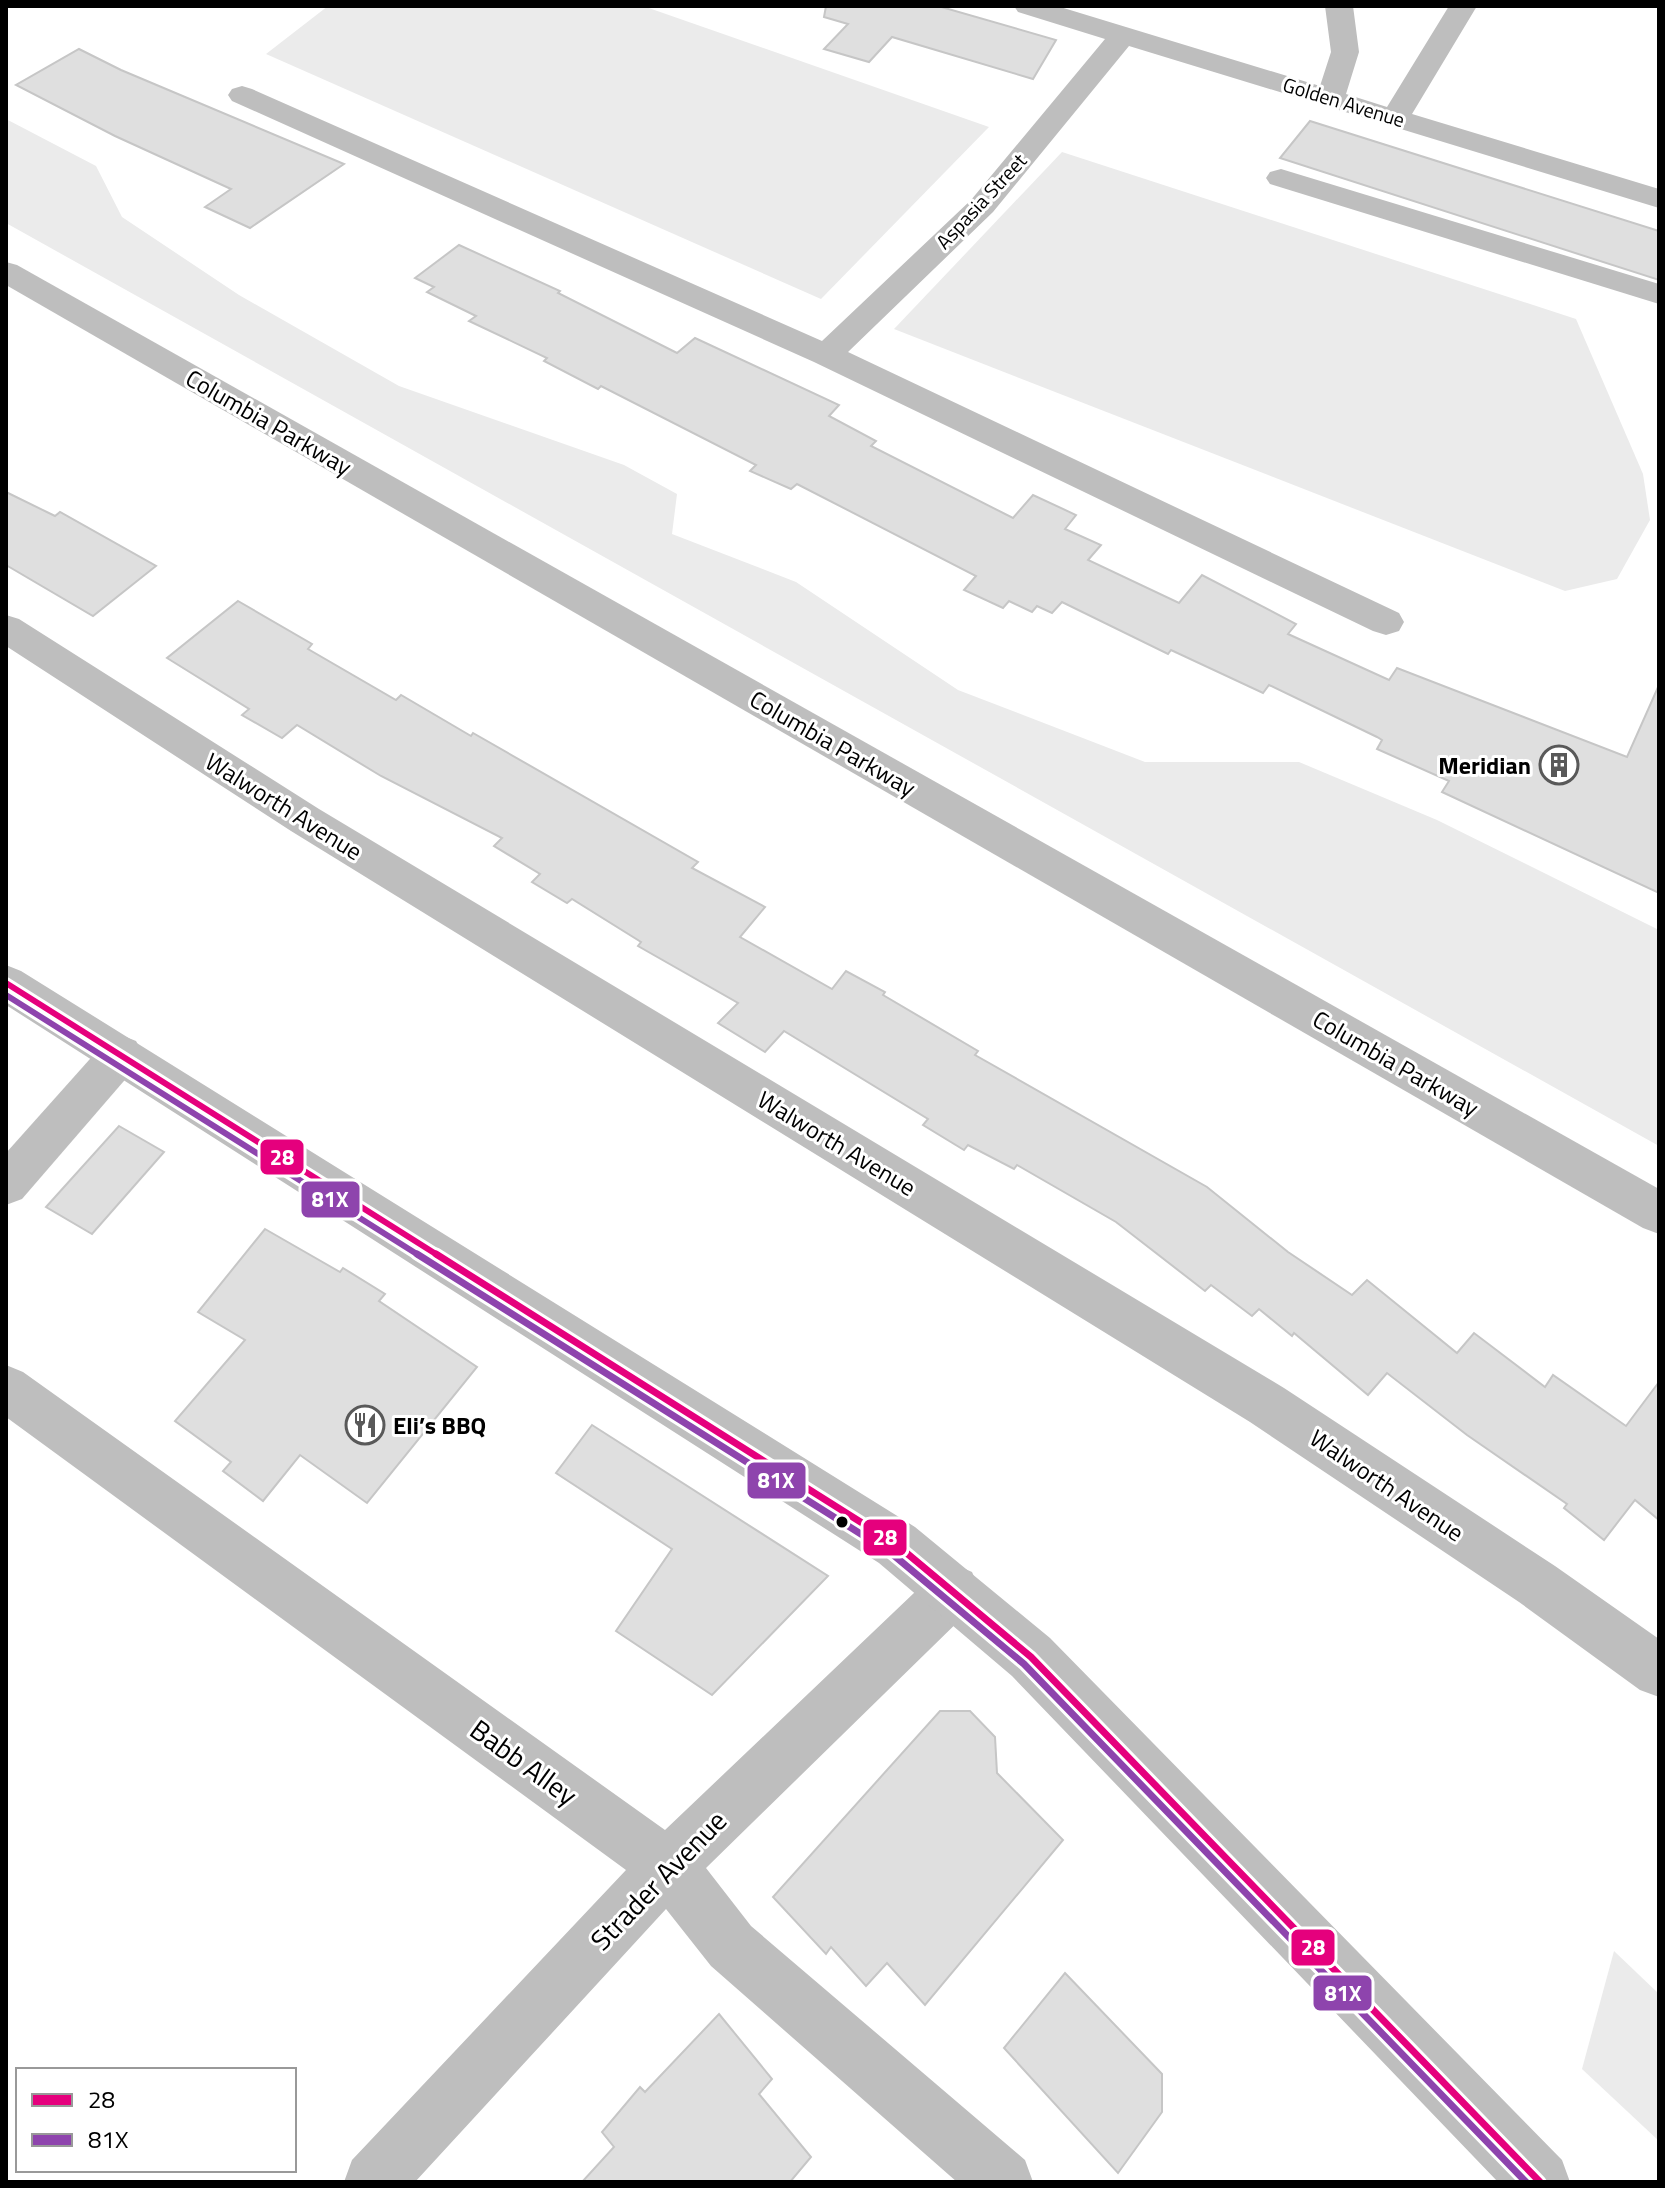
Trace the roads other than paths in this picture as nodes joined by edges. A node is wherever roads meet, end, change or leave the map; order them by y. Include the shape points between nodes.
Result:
1 (1028, 6) edge
2 (1339, 6) edge
3 (1463, 6) edge
4 (1123, 35) junction
5 (242, 95) dead end
6 (1331, 98) junction
7 (1395, 118) junction
8 (1281, 178) dead end
9 (1659, 199) edge
10 (6, 272) edge
11 (1659, 294) edge
12 (826, 355) junction
13 (1386, 622) dead end
14 (6, 628) edge
15 (6, 983) edge
16 (121, 1054) junction
17 (6, 1185) edge
18 (1659, 1213) edge
19 (6, 1388) edge
20 (954, 1590) junction
21 (1659, 1671) edge
22 (668, 1866) junction
23 (374, 2182) edge
24 (1003, 2182) edge
25 (1540, 2182) edge

1 - 4 main road, Golden Avenue
2 - 6 main road via 1345,52
3 - 7 main road
4 - 6 main road, Golden Avenue
4 - 12 main road, Aspasia Street via 982,206
5 - 12 main road
6 - 7 main road, Golden Avenue
7 - 9 main road, Golden Avenue
8 - 11 main road
10 - 18 main road, Columbia Parkway
12 - 13 main road
14 - 21 main road, Walworth Avenue via 305,820 1267,1405
15 - 16 main road
16 - 17 main road
16 - 20 main road via 897,1545
19 - 22 main road, Babb Alley
20 - 22 main road, Strader Avenue
20 - 25 main road via 1031,1657
22 - 23 main road, Strader Avenue
22 - 24 main road, Babb Alley via 731,1946

